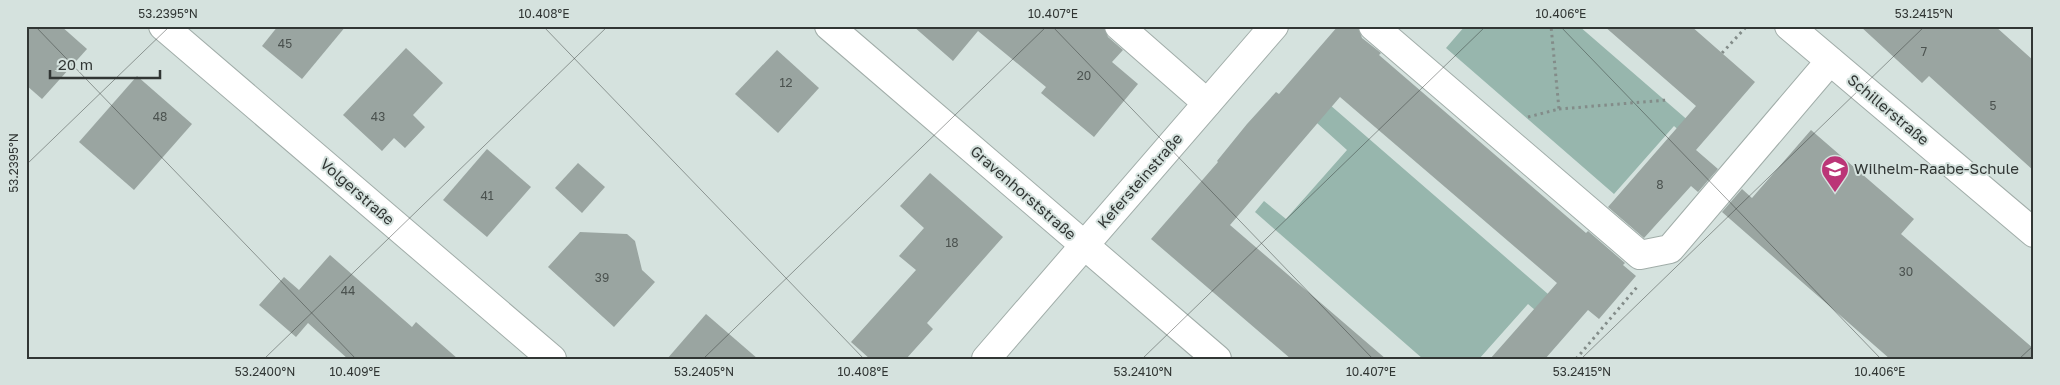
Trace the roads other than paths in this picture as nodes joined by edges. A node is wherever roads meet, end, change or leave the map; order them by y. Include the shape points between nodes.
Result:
1 (163, 26) edge
2 (829, 26) edge
3 (1119, 26) edge
4 (1274, 26) edge
5 (1373, 26) edge
6 (1789, 26) edge
7 (1830, 61) junction
8 (1207, 103) junction
9 (2034, 233) edge
10 (1084, 245) junction
11 (552, 359) edge
12 (986, 359) edge
13 (1217, 359) edge

1 - 11 street, Volgerstraße
2 - 10 street, Gravenhorststraße
3 - 8 street
4 - 8 street, Kefersteinstraße
5 - 7 street via 1640,255 1670,249
6 - 7 street, Schillerstraße
7 - 9 street, Schillerstraße
8 - 10 street, Kefersteinstraße
10 - 12 street, Kefersteinstraße
10 - 13 street, Gravenhorststraße

